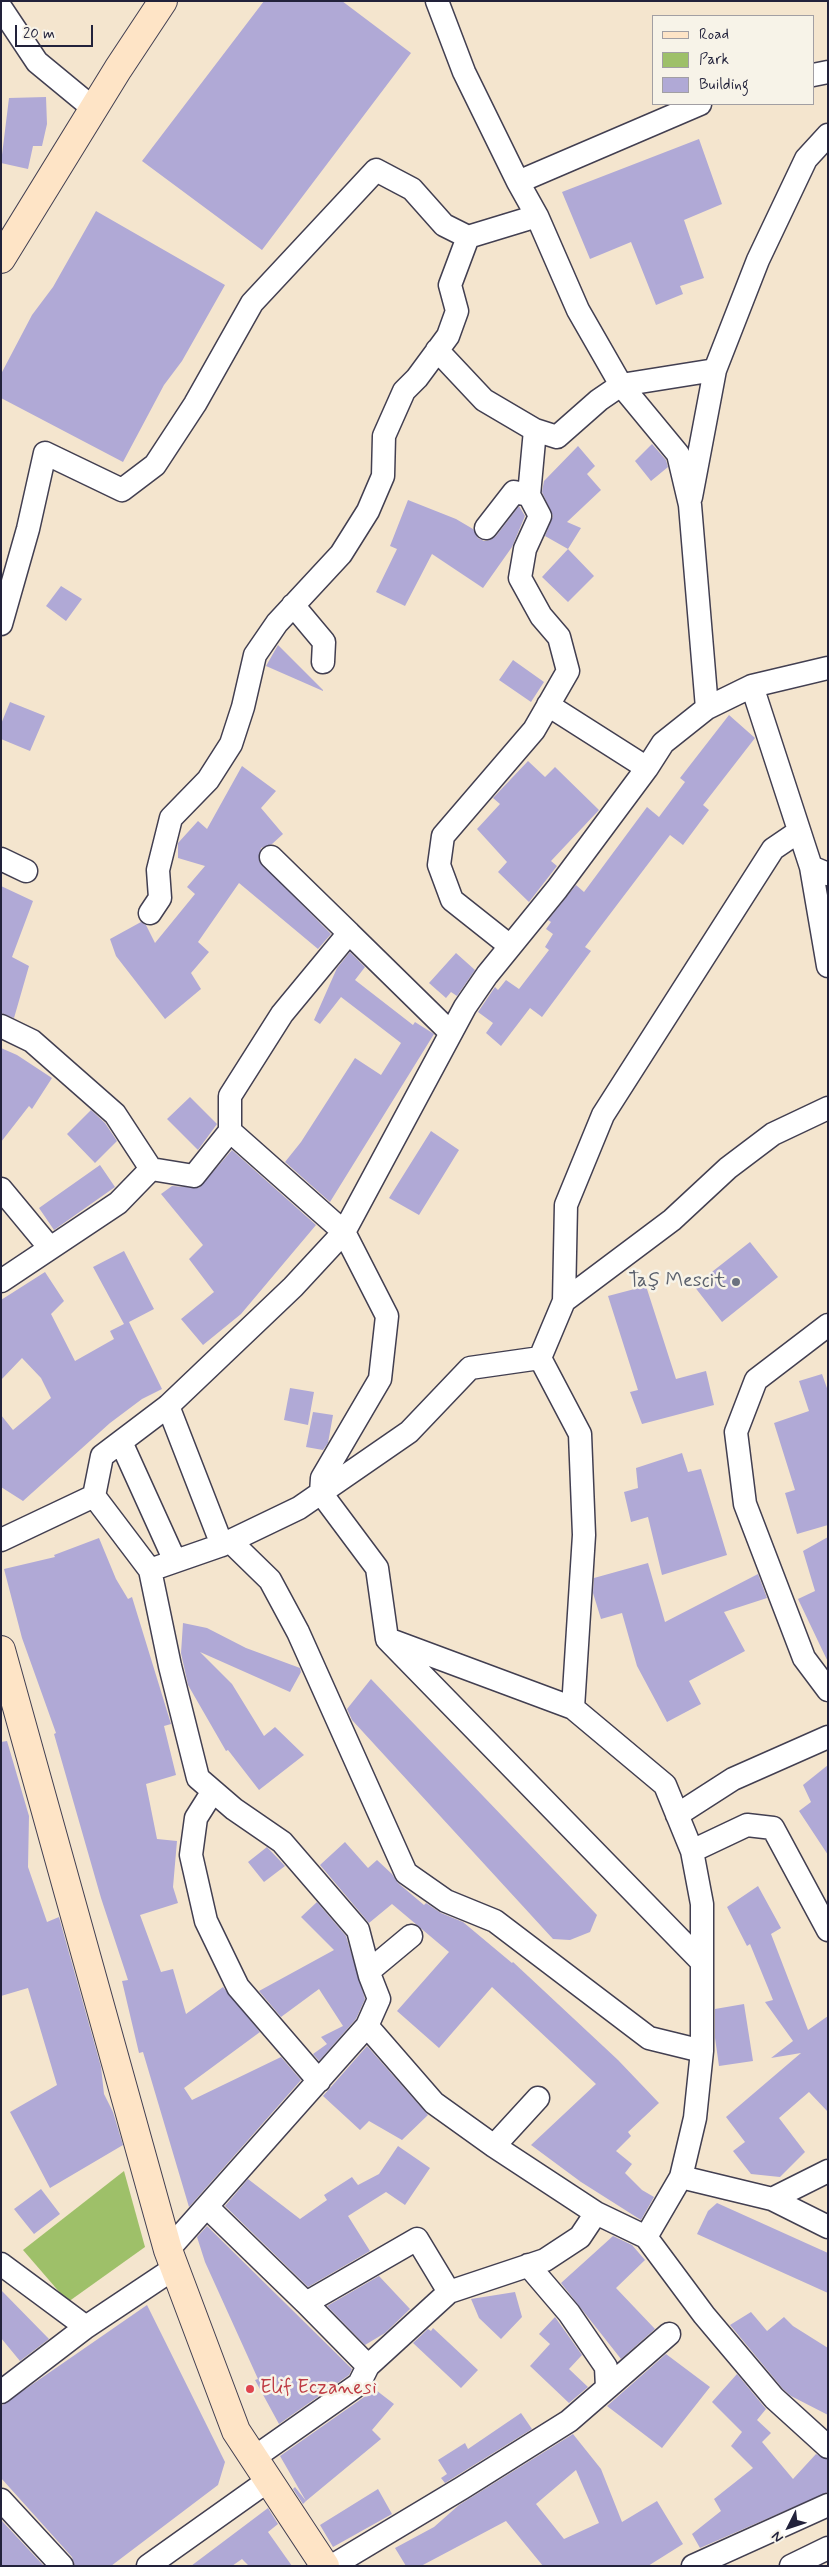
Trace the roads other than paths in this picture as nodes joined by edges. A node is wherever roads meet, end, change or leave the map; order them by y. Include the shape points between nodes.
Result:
1 (163, 1) edge
2 (437, 1) edge
3 (1, 8) edge
4 (828, 72) edge
5 (814, 75) edge
6 (698, 105) edge
7 (94, 109) junction
8 (828, 135) edge
9 (518, 182) junction
10 (537, 216) junction
11 (468, 237) junction
12 (1, 259) edge
13 (437, 350) junction
14 (715, 370) junction
15 (620, 385) junction
16 (535, 430) junction
17 (529, 495) junction
18 (690, 505) junction
19 (486, 528) dead end
20 (9, 570) edge
21 (293, 606) junction
22 (1, 624) edge
23 (323, 662) dead end
24 (828, 668) edge
25 (752, 686) junction
26 (548, 705) junction
27 (707, 708) junction
28 (647, 768) junction
29 (798, 832) junction
30 (271, 857) dead end
31 (1, 859) edge
32 (819, 870) edge
33 (26, 871) dead end
34 (150, 913) dead end
35 (349, 933) junction
36 (510, 946) junction
37 (828, 966) edge
38 (1, 1026) edge
39 (451, 1033) junction
40 (828, 1108) edge
41 (230, 1131) junction
42 (151, 1169) junction
43 (1, 1189) edge
44 (344, 1232) junction
45 (50, 1248) junction
46 (1, 1281) edge
47 (564, 1301) junction
48 (828, 1325) edge
49 (540, 1358) junction
50 (168, 1406) junction
51 (121, 1442) junction
52 (321, 1493) junction
53 (94, 1496) junction
54 (1, 1540) edge
55 (226, 1543) junction
56 (175, 1562) junction
57 (150, 1570) junction
58 (388, 1639) junction
59 (1, 1650) edge
60 (828, 1690) edge
61 (573, 1708) junction
62 (828, 1737) edge
63 (213, 1791) junction
64 (677, 1815) junction
65 (692, 1851) junction
66 (828, 1930) edge
67 (412, 1936) dead end
68 (702, 1962) junction
69 (369, 1970) junction
70 (366, 2026) junction
71 (702, 2051) junction
72 (319, 2081) junction
73 (538, 2098) dead end
74 (494, 2146) junction
75 (828, 2171) edge
76 (681, 2176) junction
77 (772, 2199) junction
78 (207, 2207) junction
79 (596, 2214) junction
80 (828, 2227) edge
81 (646, 2238) junction
82 (172, 2258) junction
83 (1, 2264) edge
84 (528, 2265) junction
85 (449, 2292) junction
86 (306, 2303) junction
87 (86, 2326) junction
88 (669, 2334) dead end
89 (368, 2366) junction
90 (607, 2388) junction
91 (1, 2392) edge
92 (828, 2447) edge
93 (262, 2469) junction
94 (1, 2500) edge
95 (828, 2505) edge
96 (828, 2548) edge
97 (62, 2566) edge
98 (148, 2566) edge
99 (325, 2566) edge
100 (332, 2566) edge
101 (693, 2566) edge
102 (791, 2566) edge

1 - 7 main road
2 - 9 street via 464,72
3 - 7 street via 37,62
4 - 5 street
6 - 9 street
7 - 12 main road
8 - 14 street via 806,159 758,260
9 - 10 street
10 - 11 street
10 - 15 street via 578,310
11 - 13 street via 450,285 457,311 448,336
11 - 20 street via 444,225 412,189 376,170 252,303 195,404 155,465 122,490 45,454
13 - 16 street via 484,400
13 - 21 street via 404,390 384,436 383,476 368,512 341,554
14 - 15 street
14 - 18 street
15 - 16 street via 557,438
15 - 18 street via 678,454
16 - 17 street
17 - 19 street via 514,492
17 - 26 street via 540,516 525,549 520,578 541,616 559,637 568,670
18 - 27 street
20 - 22 street
21 - 23 street via 324,642
21 - 34 street via 255,655 231,744 208,780 171,818 158,870 160,898
24 - 25 street
25 - 27 street
25 - 29 street
26 - 28 street
26 - 36 street via 534,730 443,836 439,865 452,900
27 - 28 street via 662,743
28 - 36 street
29 - 32 street
29 - 47 street via 773,849 603,1115 566,1205
30 - 35 street
31 - 33 street
32 - 37 street
35 - 39 street
35 - 41 street via 282,1014 230,1096
36 - 39 street via 465,1007
38 - 42 street via 32,1041 115,1114
39 - 44 street
40 - 47 street via 772,1134 728,1168 672,1220
41 - 42 street via 194,1176
41 - 44 street
42 - 45 street via 118,1203
43 - 45 street
44 - 50 street via 293,1287
44 - 52 street via 387,1316 380,1379 322,1478
45 - 46 street
47 - 49 street
48 - 60 street via 756,1380 736,1432 746,1504 804,1658
49 - 52 street via 470,1368 409,1432
49 - 61 street via 580,1434 584,1535
50 - 51 street
50 - 55 street
51 - 53 street via 102,1456
51 - 56 street
52 - 55 street via 299,1508
52 - 58 street via 377,1568
53 - 54 street
53 - 57 street
55 - 56 street
55 - 71 street via 270,1580 298,1632 406,1873 446,1901 495,1921 649,2038
56 - 57 street
57 - 63 street via 198,1778
58 - 61 street
58 - 68 street
59 - 82 main road
61 - 64 street via 665,1785
62 - 64 street via 733,1779
63 - 69 street via 234,1810 282,1842 323,1888 358,1930
63 - 72 street via 196,1818 191,1855 206,1921 238,1987
64 - 65 street
65 - 66 street via 746,1825 773,1828
65 - 68 street via 702,1904
67 - 69 street
68 - 71 street
69 - 70 street via 380,1999
70 - 72 street
70 - 74 street via 434,2103
71 - 76 street via 695,2118
72 - 78 street
73 - 74 street
74 - 79 street
75 - 77 street
76 - 77 street
76 - 81 street
77 - 80 street
78 - 82 street
78 - 86 street
79 - 81 street
79 - 84 street via 580,2237 545,2260
81 - 92 street via 704,2316 774,2398
82 - 87 street
82 - 93 main road via 236,2431
83 - 87 street
84 - 85 street
84 - 90 street via 569,2313 606,2367
85 - 86 street via 417,2239
85 - 89 street
86 - 89 street
87 - 91 street
88 - 90 street
89 - 93 street via 359,2384
90 - 100 street via 569,2421
93 - 98 street
93 - 99 main road
94 - 97 street
95 - 101 street
96 - 102 street

